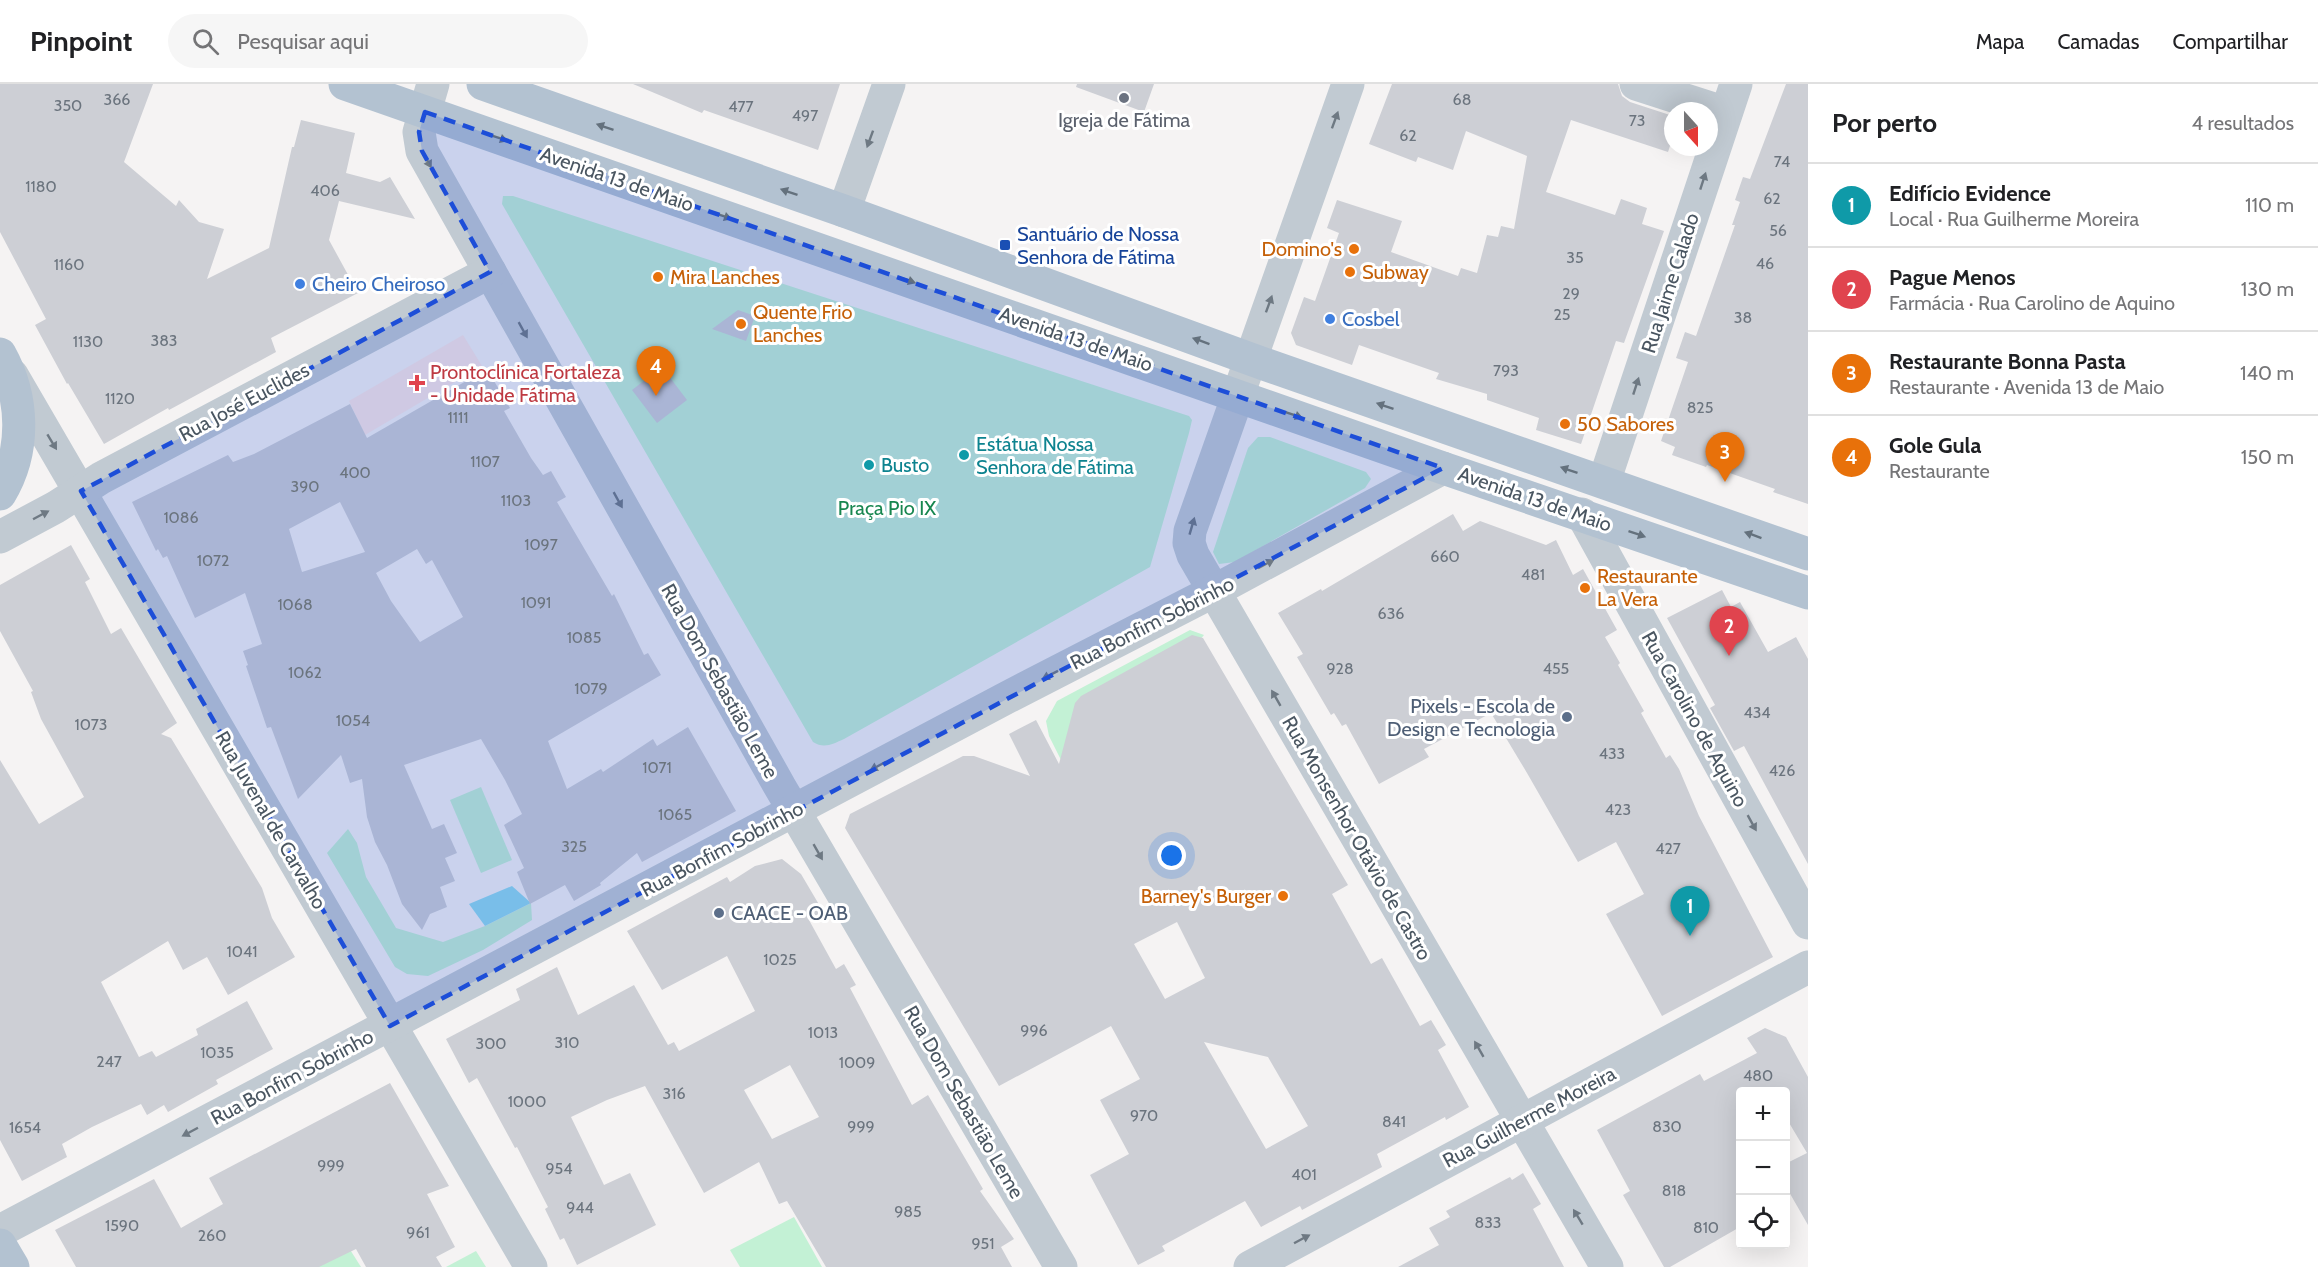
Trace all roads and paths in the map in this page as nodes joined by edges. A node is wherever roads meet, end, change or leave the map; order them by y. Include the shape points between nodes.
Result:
1 (345, 84) edge
2 (483, 84) edge
3 (889, 84) edge
4 (1348, 84) edge
5 (1636, 84) edge
6 (429, 98) edge
7 (1731, 98) edge
8 (844, 211) junction
9 (490, 272) junction
10 (1250, 359) junction
11 (6, 364) edge
12 (1238, 396) junction
13 (1443, 468) junction
14 (1604, 482) junction
15 (81, 490) junction
16 (0, 494) edge
17 (1582, 514) junction
18 (0, 537) edge
19 (1808, 554) edge
20 (1214, 591) junction
21 (1808, 593) edge
22 (794, 811) junction
23 (1808, 923) edge
24 (1808, 967) edge
25 (390, 1026) junction
26 (1521, 1122) junction
27 (0, 1232) edge
28 (0, 1245) edge
29 (13, 1267) edge
30 (531, 1267) edge
31 (1061, 1267) edge
32 (1250, 1267) edge
33 (1607, 1267) edge

1 - 6 main road, Avenida 13 de Maio
8 -> 2 main road, Avenida 13 de Maio
3 -> 8 street
10 -> 4 street, Rua Monsenhor Otávio de Castro
5 - 7 street
6 -> 9 street, Rua Dom Sebastião Leme via 419,132 422,151
6 -> 12 main road, Avenida 13 de Maio
14 -> 7 street, Rua Jaime Calado
10 -> 8 main road, Avenida 13 de Maio
9 - 15 street, Rua José Euclides
9 -> 22 street, Rua Dom Sebastião Leme
10 - 12 street, Rua Monsenhor Otávio de Castro
14 -> 10 main road, Avenida 13 de Maio
11 -> 15 street, Rua Juvenal de Carvalho
11 - 16 main road via 20,410 18,439 8,481
12 -> 13 main road, Avenida 13 de Maio
20 -> 12 street, Rua Monsenhor Otávio de Castro via 1193,555 1190,531
13 - 17 main road, Avenida 13 de Maio
20 -> 13 street, Rua Bonfim Sobrinho
19 -> 14 main road, Avenida 13 de Maio
18 -> 15 street, Rua José Euclides
15 - 25 street, Rua Juvenal de Carvalho
17 -> 21 main road, Avenida 13 de Maio
17 -> 23 street, Rua Carolino de Aquino
20 -> 22 street, Rua Bonfim Sobrinho
26 -> 20 street, Rua Monsenhor Otávio de Castro
22 - 25 street, Rua Bonfim Sobrinho
22 -> 31 street, Rua Dom Sebastião Leme
24 - 26 street, Rua Guilherme Moreira
25 -> 27 street, Rua Bonfim Sobrinho
25 - 30 street, Rua Juvenal de Carvalho
32 -> 26 street, Rua Guilherme Moreira
33 -> 26 street, Rua Monsenhor Otávio de Castro
28 - 29 main road

